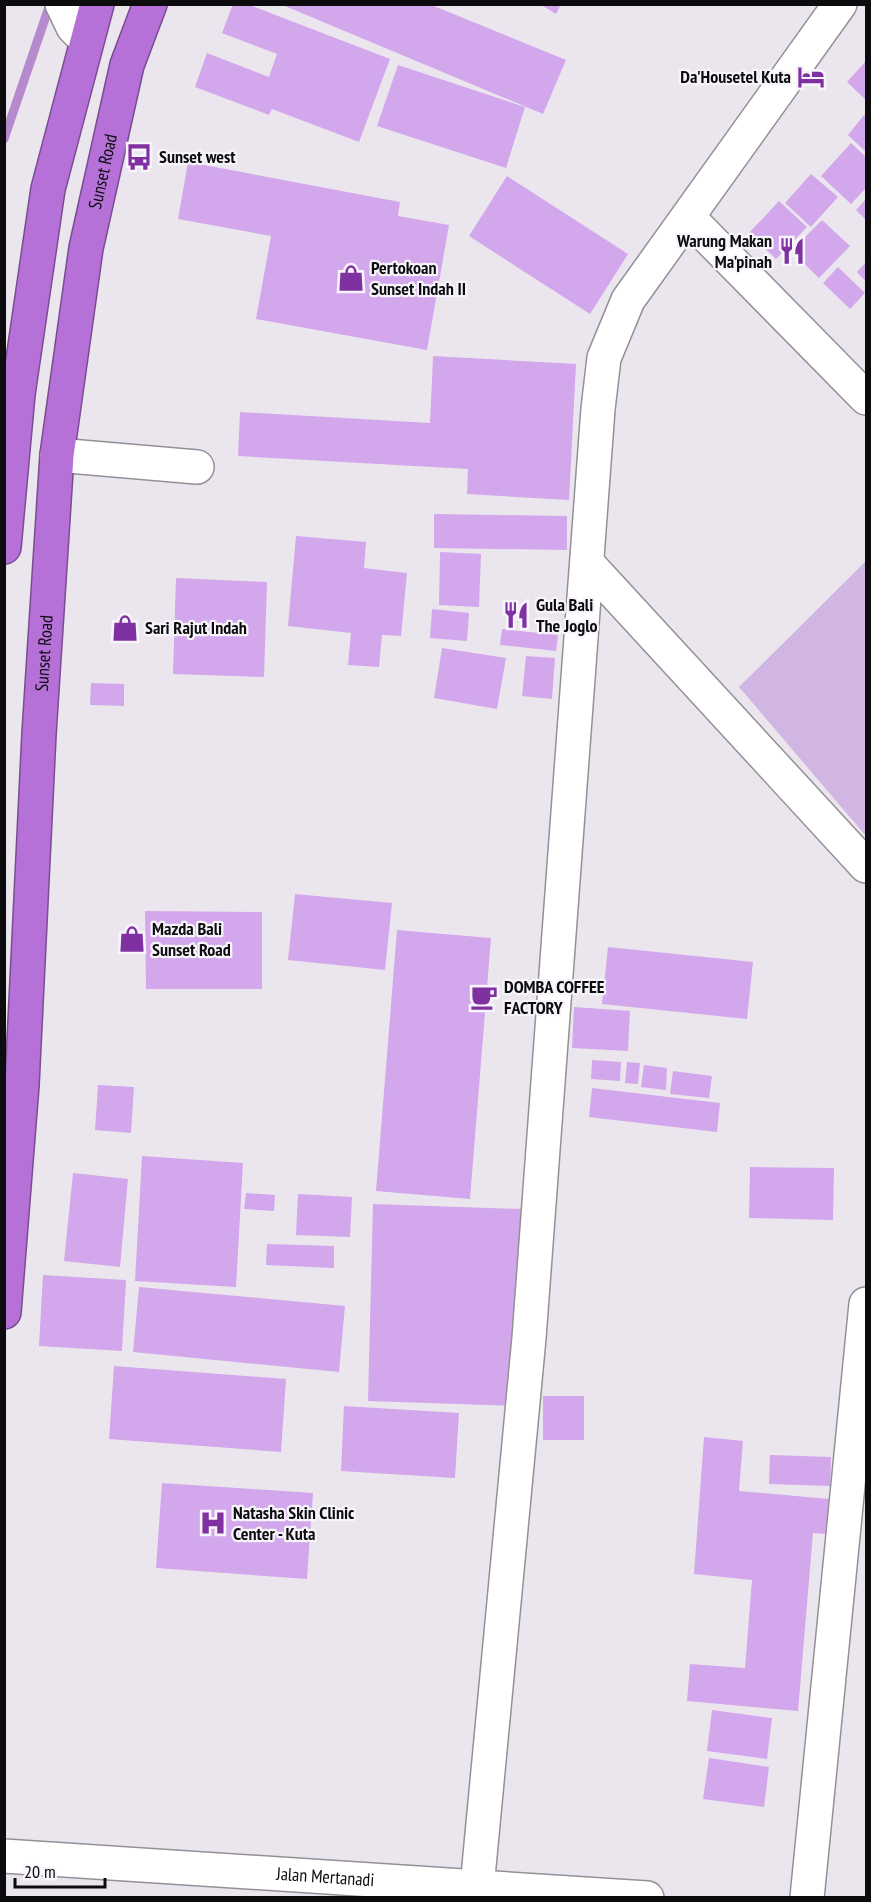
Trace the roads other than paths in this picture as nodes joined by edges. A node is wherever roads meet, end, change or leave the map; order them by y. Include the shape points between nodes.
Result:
1 (62, 4) edge
2 (97, 4) edge
3 (150, 4) edge
4 (840, 4) edge
5 (86, 40) junction
6 (689, 218) junction
7 (11, 393) edge
8 (867, 398) edge
9 (57, 455) junction
10 (197, 467) dead end
11 (7, 481) edge
12 (4, 548) edge
13 (588, 564) junction
14 (867, 866) edge
15 (867, 1304) edge
16 (4, 1312) edge
17 (4, 1856) edge
18 (221, 1884) edge
19 (476, 1892) edge
20 (647, 1898) edge
21 (807, 1898) edge

1 - 5 street via 73,27
2 - 5 highway
3 - 9 highway, Sunset Road via 128,64 86,248
4 - 6 street
5 - 7 highway via 48,189
6 - 8 street
6 - 13 street via 628,300 604,358
7 - 11 highway
9 - 10 street
9 - 16 highway, Sunset Road via 22,1085
11 - 12 highway
13 - 14 street
13 - 19 street via 529,1338
15 - 21 street
17 - 18 street, Jalan Mertanadi
18 - 19 street, Jalan Mertanadi
19 - 20 street, Jalan Mertanadi

